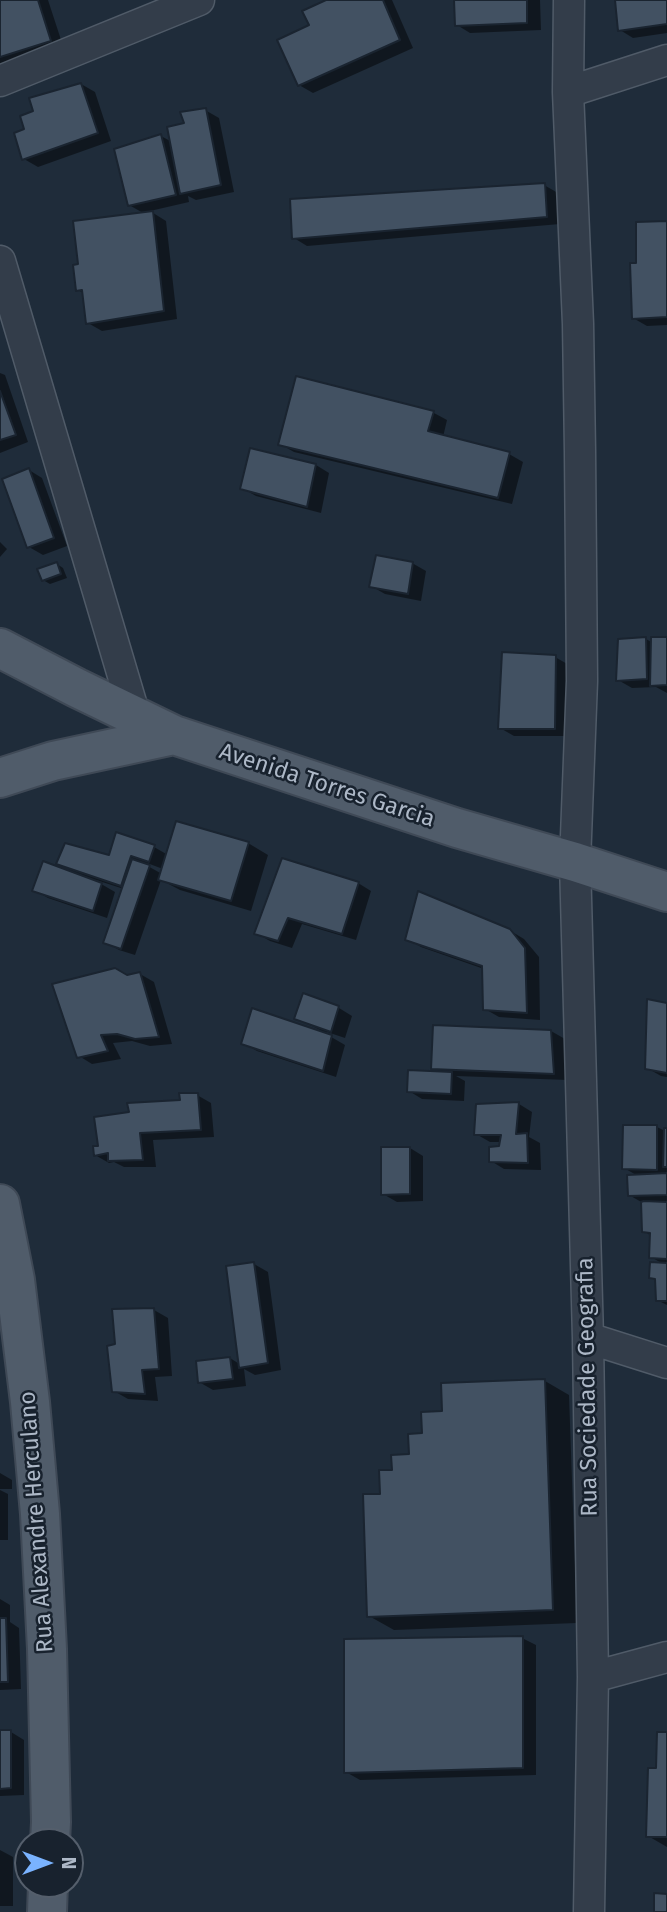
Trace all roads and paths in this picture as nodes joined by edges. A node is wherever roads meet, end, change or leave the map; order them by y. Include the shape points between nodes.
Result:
1 (569, 0) edge
2 (188, 2) edge
3 (667, 60) edge
4 (0, 80) edge
5 (568, 92) junction
6 (0, 261) edge
7 (0, 648) edge
8 (135, 716) junction
9 (174, 735) junction
10 (0, 778) edge
11 (575, 862) junction
12 (667, 892) edge
13 (0, 1204) edge
14 (8, 1281) edge
15 (588, 1338) junction
16 (667, 1363) edge
17 (667, 1657) edge
18 (593, 1677) junction
19 (51, 1828) edge
20 (589, 1912) edge

1 - 5 street, Rua Sociedade Geografia
2 - 4 street
3 - 5 street
5 - 11 street, Rua Sociedade Geografia via 581,466 582,681
6 - 8 street
7 - 8 main road, Avenida Torres Garcia
8 - 9 main road, Avenida Torres Garcia
9 - 10 main road via 53,761
9 - 11 main road, Avenida Torres Garcia
11 - 12 main road, Avenida Torres Garcia
11 - 15 street, Rua Sociedade Geografia
13 - 14 main road, Rua Alexandre Herculano
14 - 19 main road, Rua Alexandre Herculano via 30,1402 41,1535
15 - 16 street
15 - 18 street, Rua Sociedade Geografia
17 - 18 street
18 - 20 street, Rua Sociedade Geografia

